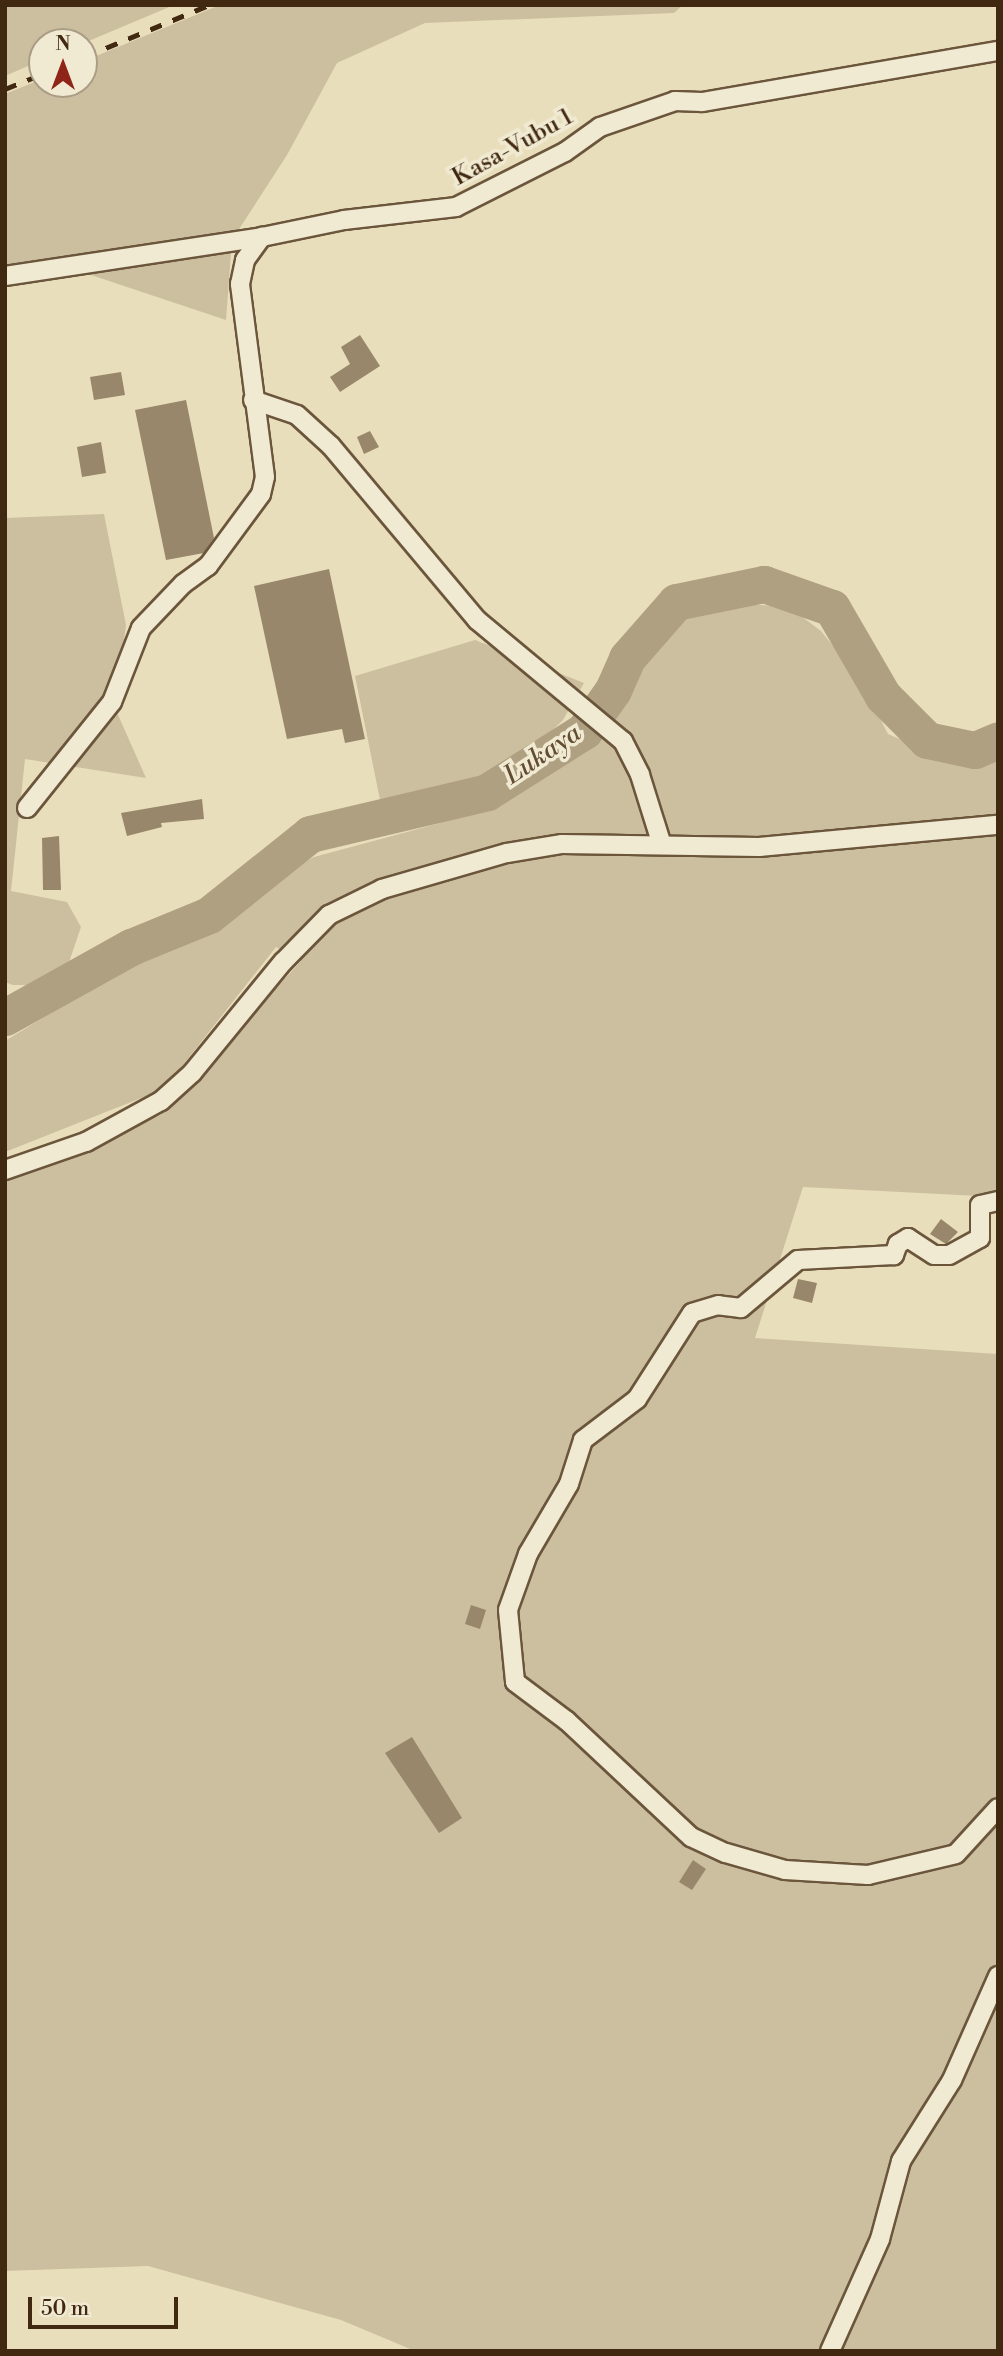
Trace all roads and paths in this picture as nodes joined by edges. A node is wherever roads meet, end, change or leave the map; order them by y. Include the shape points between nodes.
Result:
1 (998, 51) edge
2 (262, 237) junction
3 (5, 276) edge
4 (253, 400) junction
5 (27, 808) dead end
6 (998, 825) edge
7 (662, 845) junction
8 (5, 1170) edge
9 (998, 1201) edge
10 (998, 1808) edge
11 (998, 1976) edge
12 (830, 2351) edge

1 - 2 street, Kasa-Vubu 1 via 702,103 675,101 600,127 565,152 456,207 344,220
2 - 3 street, Kasa-Vubu 1
2 - 4 street via 245,260 240,284
4 - 5 street via 265,477 261,494 208,566 183,584 141,628 111,702
4 - 7 street via 298,415 331,446 477,620 623,741 640,775
6 - 7 street via 800,845
7 - 8 street via 562,844 507,853 349,903 329,915 283,962 192,1073 161,1101 86,1142
9 - 10 street via 980,1205 980,1238 949,1255 934,1255 908,1238 898,1244 894,1255 799,1261 741,1308 718,1305 692,1313 637,1399 583,1440 569,1484 528,1554 508,1610 515,1682 568,1721 691,1837 726,1853 785,1870 868,1875 956,1854
11 - 12 street via 952,2080 901,2161 880,2239

